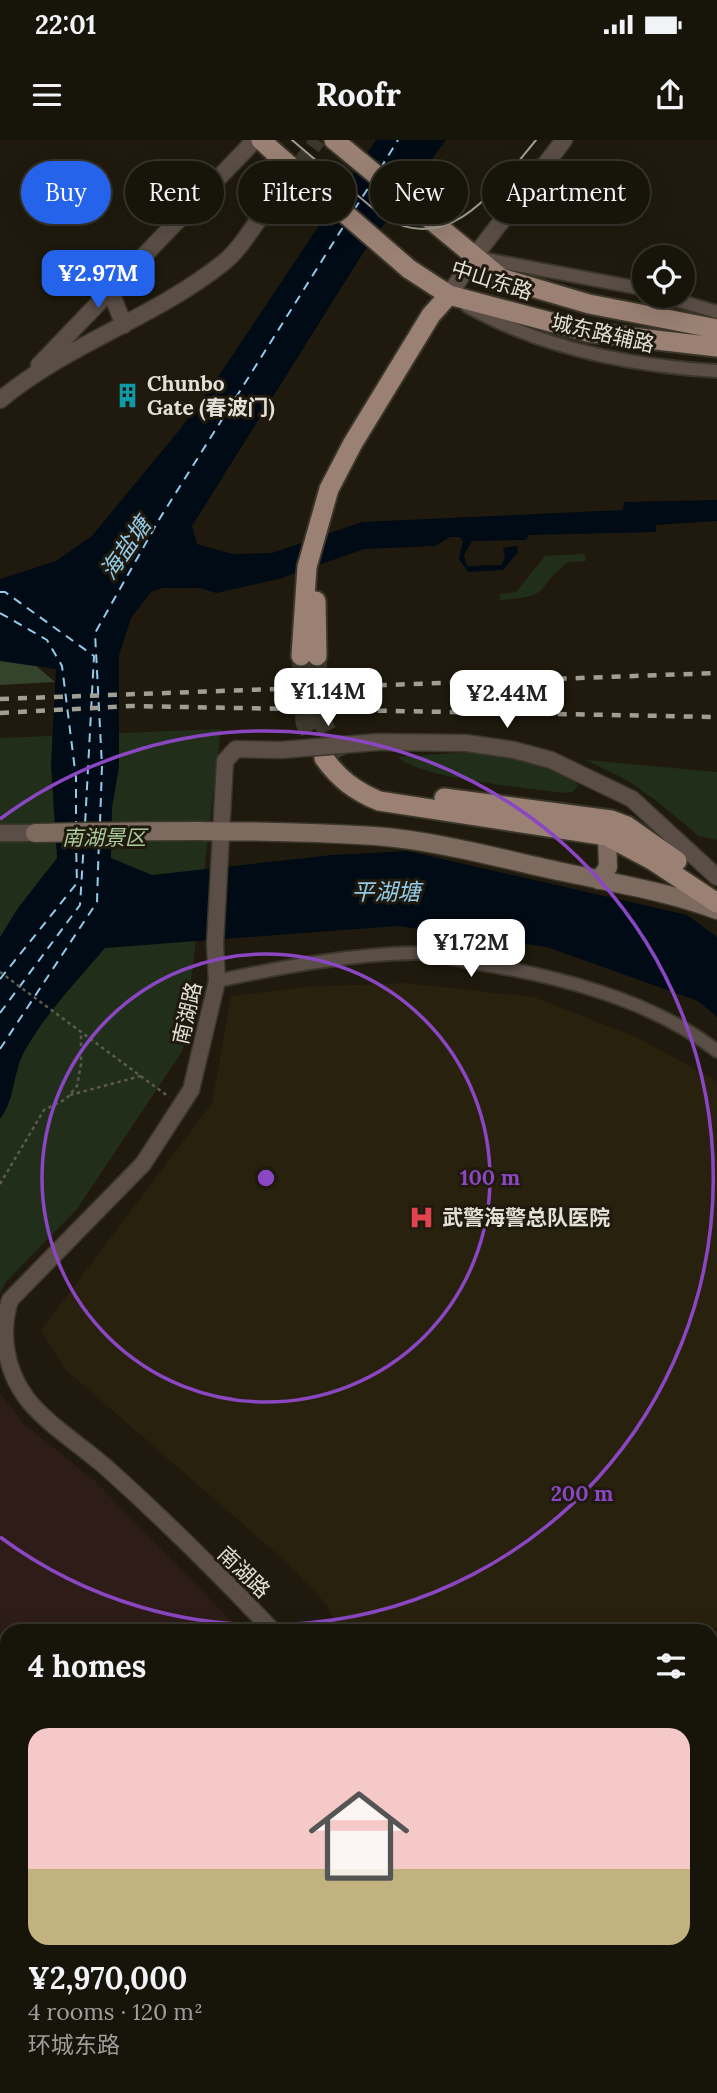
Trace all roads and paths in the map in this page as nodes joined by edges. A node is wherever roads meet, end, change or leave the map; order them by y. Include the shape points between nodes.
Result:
1 (256, 140) edge
2 (334, 140) edge
3 (564, 140) edge
4 (268, 146) edge
5 (254, 224) edge
6 (474, 257) junction
7 (632, 287) edge
8 (113, 289) junction
9 (449, 295) junction
10 (695, 305) edge
11 (717, 312) edge
12 (124, 325) junction
13 (717, 329) edge
14 (717, 346) edge
15 (717, 372) edge
16 (28, 377) junction
17 (0, 400) edge
18 (309, 656) tunnel mouth
19 (332, 758) tunnel mouth
20 (618, 792) junction
21 (605, 825) junction
22 (0, 833) edge
23 (36, 833) joint
24 (219, 833) junction
25 (717, 877) edge
26 (599, 880) junction
27 (717, 888) edge
28 (717, 904) edge
29 (717, 910) edge
30 (0, 972) edge
31 (217, 981) junction
32 (81, 1032) junction
33 (717, 1051) edge
34 (141, 1076) junction
35 (70, 1094) junction
36 (181, 1107) junction
37 (0, 1184) edge
38 (267, 1624) edge

1 - 8 street
2 - 6 main road, 中山东路
3 - 6 street
4 - 9 main road, 中山东路, bridge via 409,269
5 - 12 street via 225,262
6 - 7 street
6 - 9 street
6 - 13 main road, 中山东路 via 501,278 577,300
8 - 12 street
8 - 16 street
9 - 14 main road, 中山东路 via 588,331
9 - 15 street, 城东路辅路 via 503,326 557,344 676,369
9 - 18 main road via 440,323 357,463 331,521 316,589
10 - 11 street
12 - 16 street
16 - 17 street
19 - 21 main road via 354,775 391,791
20 - 21 street
20 - 24 street, 南湖路, bridge via 551,760 466,743 236,749 225,761
20 - 25 street, 南湖路 via 632,799
21 - 26 main road via 608,867
21 - 27 main road via 627,826
21 - 28 main road
22 - 23 street
23 - 24 main road
24 - 26 main road via 377,836
24 - 31 street, 南湖路
26 - 29 main road
30 - 32 path
31 - 33 street via 310,963 419,953 511,968 601,993 660,1016
31 - 36 street, 南湖路 via 191,1090
32 - 34 path
32 - 35 path via 81,1064 77,1086
34 - 35 path
34 - 36 path
35 - 37 path via 44,1110
36 - 38 street, 南湖路 via 143,1164 10,1300 3,1345 12,1373 34,1408 112,1472

